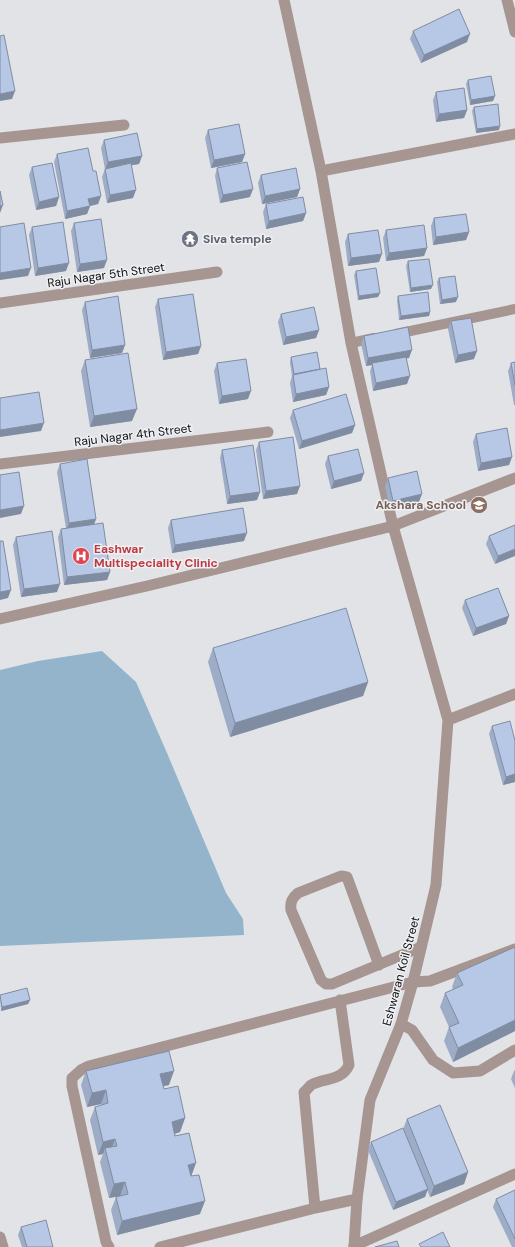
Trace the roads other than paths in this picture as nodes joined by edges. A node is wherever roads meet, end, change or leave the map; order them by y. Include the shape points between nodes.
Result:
1 (284, 0) edge
2 (507, 0) edge
3 (515, 32) edge
4 (124, 125) dead end
5 (515, 134) edge
6 (0, 138) edge
7 (321, 171) junction
8 (217, 272) dead end
9 (0, 303) edge
10 (515, 309) edge
11 (351, 343) junction
12 (268, 432) dead end
13 (0, 464) edge
14 (515, 478) edge
15 (393, 526) junction
16 (0, 619) edge
17 (515, 694) edge
18 (448, 720) junction
19 (421, 947) junction
20 (515, 950) edge
21 (379, 964) junction
22 (413, 982) junction
23 (340, 1000) junction
24 (401, 1024) junction
25 (515, 1050) edge
26 (515, 1174) edge
27 (357, 1199) junction
28 (315, 1208) junction
29 (0, 1237) edge
30 (354, 1246) edge
31 (3, 1247) edge
32 (109, 1247) edge
33 (160, 1247) edge

1 - 7 street, Eshwaran Koil Street
2 - 3 street
4 - 6 street
5 - 7 street
7 - 11 street, Eshwaran Koil Street
8 - 9 street, Raju Nagar 5th Street
10 - 11 lane
11 - 15 street, Eshwaran Koil Street
12 - 13 street, Raju Nagar 4th Street
14 - 15 street
15 - 16 street
15 - 18 street, Eshwaran Koil Street
17 - 18 street
18 - 19 street, Eshwaran Koil Street via 436,885
19 - 21 street
19 - 22 street, Eshwaran Koil Street
20 - 22 street via 430,981
21 - 21 street via 332,984 326,984 321,980 291,910 292,898 298,893 341,876 346,877
22 - 23 street
22 - 24 street, Eshwaran Koil Street
23 - 28 street via 349,1065 346,1072 311,1086 304,1092
23 - 32 street via 89,1066 72,1078
24 - 25 street via 412,1030 433,1060 453,1073 480,1071
24 - 27 street, Eshwaran Koil Street via 370,1100
26 - 30 street
27 - 28 street
27 - 30 street, Eshwaran Koil Street
28 - 33 street
29 - 31 street

